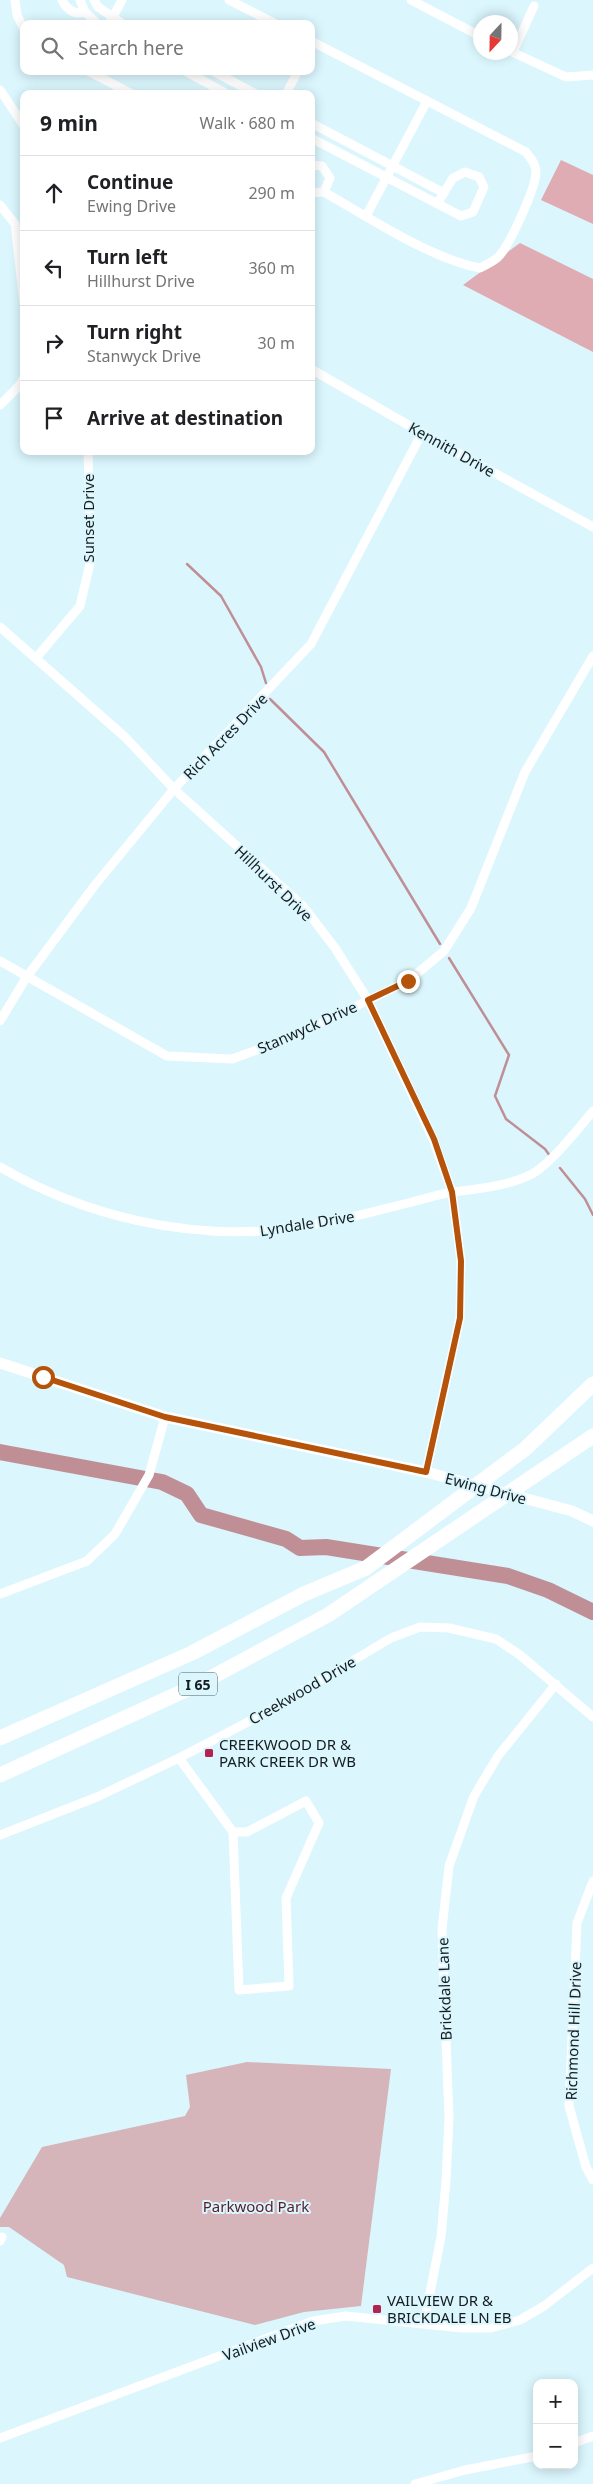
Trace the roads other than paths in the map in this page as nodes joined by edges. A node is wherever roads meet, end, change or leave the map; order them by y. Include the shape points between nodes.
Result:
1 (16, 0) edge
2 (62, 0) edge
3 (80, 0) edge
4 (94, 0) edge
5 (122, 0) edge
6 (229, 0) edge
7 (411, 0) edge
8 (534, 6) dead end
9 (85, 12) junction
10 (94, 20) edge
11 (110, 20) edge
12 (112, 20) edge
13 (268, 20) edge
14 (20, 22) edge
15 (473, 32) edge
16 (518, 39) edge
17 (315, 45) edge
18 (518, 54) edge
19 (96, 75) edge
20 (192, 75) edge
21 (220, 75) edge
22 (296, 75) edge
23 (593, 75) edge
24 (0, 90) edge
25 (124, 90) edge
26 (220, 90) edge
27 (249, 90) edge
28 (288, 90) edge
29 (427, 101) junction
30 (20, 120) edge
31 (315, 125) edge
32 (315, 140) edge
33 (315, 165) edge
34 (393, 166) junction
35 (387, 178) junction
36 (324, 192) junction
37 (315, 193) edge
38 (444, 193) junction
39 (437, 204) junction
40 (0, 205) edge
41 (366, 216) junction
42 (20, 268) edge
43 (315, 371) edge
44 (20, 384) edge
45 (0, 405) edge
46 (422, 433) junction
47 (88, 455) edge
48 (593, 527) edge
49 (0, 627) edge
50 (593, 656) edge
51 (36, 658) junction
52 (174, 789) junction
53 (0, 962) edge
54 (26, 978) junction
55 (368, 1000) junction
56 (0, 1021) edge
57 (593, 1110) edge
58 (0, 1167) edge
59 (452, 1192) junction
60 (0, 1363) edge
61 (593, 1384) edge
62 (593, 1390) edge
63 (561, 1415) junction
64 (165, 1417) junction
65 (593, 1436) edge
66 (426, 1472) junction
67 (593, 1521) edge
68 (0, 1594) edge
69 (556, 1684) junction
70 (593, 1716) edge
71 (0, 1738) edge
72 (179, 1758) junction
73 (0, 1775) edge
74 (233, 1832) junction
75 (0, 1835) edge
76 (593, 1881) edge
77 (593, 2180) edge
78 (593, 2268) edge
79 (424, 2323) junction
80 (593, 2436) edge
81 (0, 2438) edge
82 (578, 2442) edge
83 (533, 2457) edge
84 (415, 2484) edge

1 - 14 street
2 - 9 street via 72,12
3 - 9 street
4 - 11 street
5 - 12 street
6 - 13 street
7 - 15 street
8 - 16 street
9 - 10 street
17 - 29 street
18 - 23 street via 566,77
19 - 25 street
20 - 26 street
21 - 27 street
22 - 28 street
24 - 30 street
29 - 34 street
29 - 41 street via 526,152 536,172 520,218 498,258 480,268 459,264
31 - 34 street
32 - 35 street
33 - 36 street via 322,166 329,173 330,182
34 - 35 street
34 - 38 street
35 - 39 street
35 - 41 street
36 - 37 street
36 - 41 street
38 - 39 street
38 - 39 street via 453,178 465,172 479,177 484,187 473,212 461,216
40 - 42 street via 15,224
43 - 46 street, Kennith Drive
44 - 45 street
46 - 48 street, Kennith Drive
46 - 52 street, Rich Acres Drive via 310,644
47 - 51 street, Sunset Drive via 91,559 80,606
49 - 51 street, Hillhurst Drive
50 - 55 street, Stanwyck Drive via 524,772 471,908 444,951 408,981
51 - 52 street, Hillhurst Drive via 125,737
52 - 54 street, Rich Acres Drive via 95,885
52 - 55 street, Hillhurst Drive via 302,906 335,948
53 - 54 street, Stanwyck Drive
54 - 55 street, Stanwyck Drive via 167,1056 232,1059 290,1038
54 - 56 street, Rich Acres Drive
55 - 59 street, Hillhurst Drive via 434,1139
57 - 59 street, Lyndale Drive via 568,1141 531,1175
58 - 59 street, Lyndale Drive via 76,1203 152,1225 193,1230 252,1232 288,1229
59 - 66 street, Hillhurst Drive via 461,1261 460,1318
60 - 64 main road, Ewing Drive
61 - 63 highway, I 65
62 - 63 highway
63 - 71 highway, I 65 via 525,1449 366,1568 304,1594 192,1653
64 - 66 main road, Ewing Drive
64 - 68 street via 149,1475 115,1534 87,1561
65 - 73 highway, I 65 via 328,1615 198,1684
66 - 67 main road, Ewing Drive via 572,1511
69 - 70 street, Creekwood Drive
69 - 72 street, Creekwood Drive via 496,1639 449,1628 420,1627 391,1638 265,1713
69 - 79 street, Brickdale Lane via 498,1756 474,1796 449,1866 442,1930 449,2118 446,2181 440,2237
72 - 74 street
72 - 75 street, Creekwood Drive via 97,1797
74 - 74 street via 247,1832 306,1801 319,1823 286,1898 289,1986 239,1990
76 - 77 street, Richmond Hill Drive via 577,1923 569,2106 586,2167
78 - 79 street, Vailview Drive via 544,2306 520,2320 491,2328
79 - 81 street, Vailview Drive via 346,2316 313,2321
80 - 82 street
83 - 84 street via 464,2470

